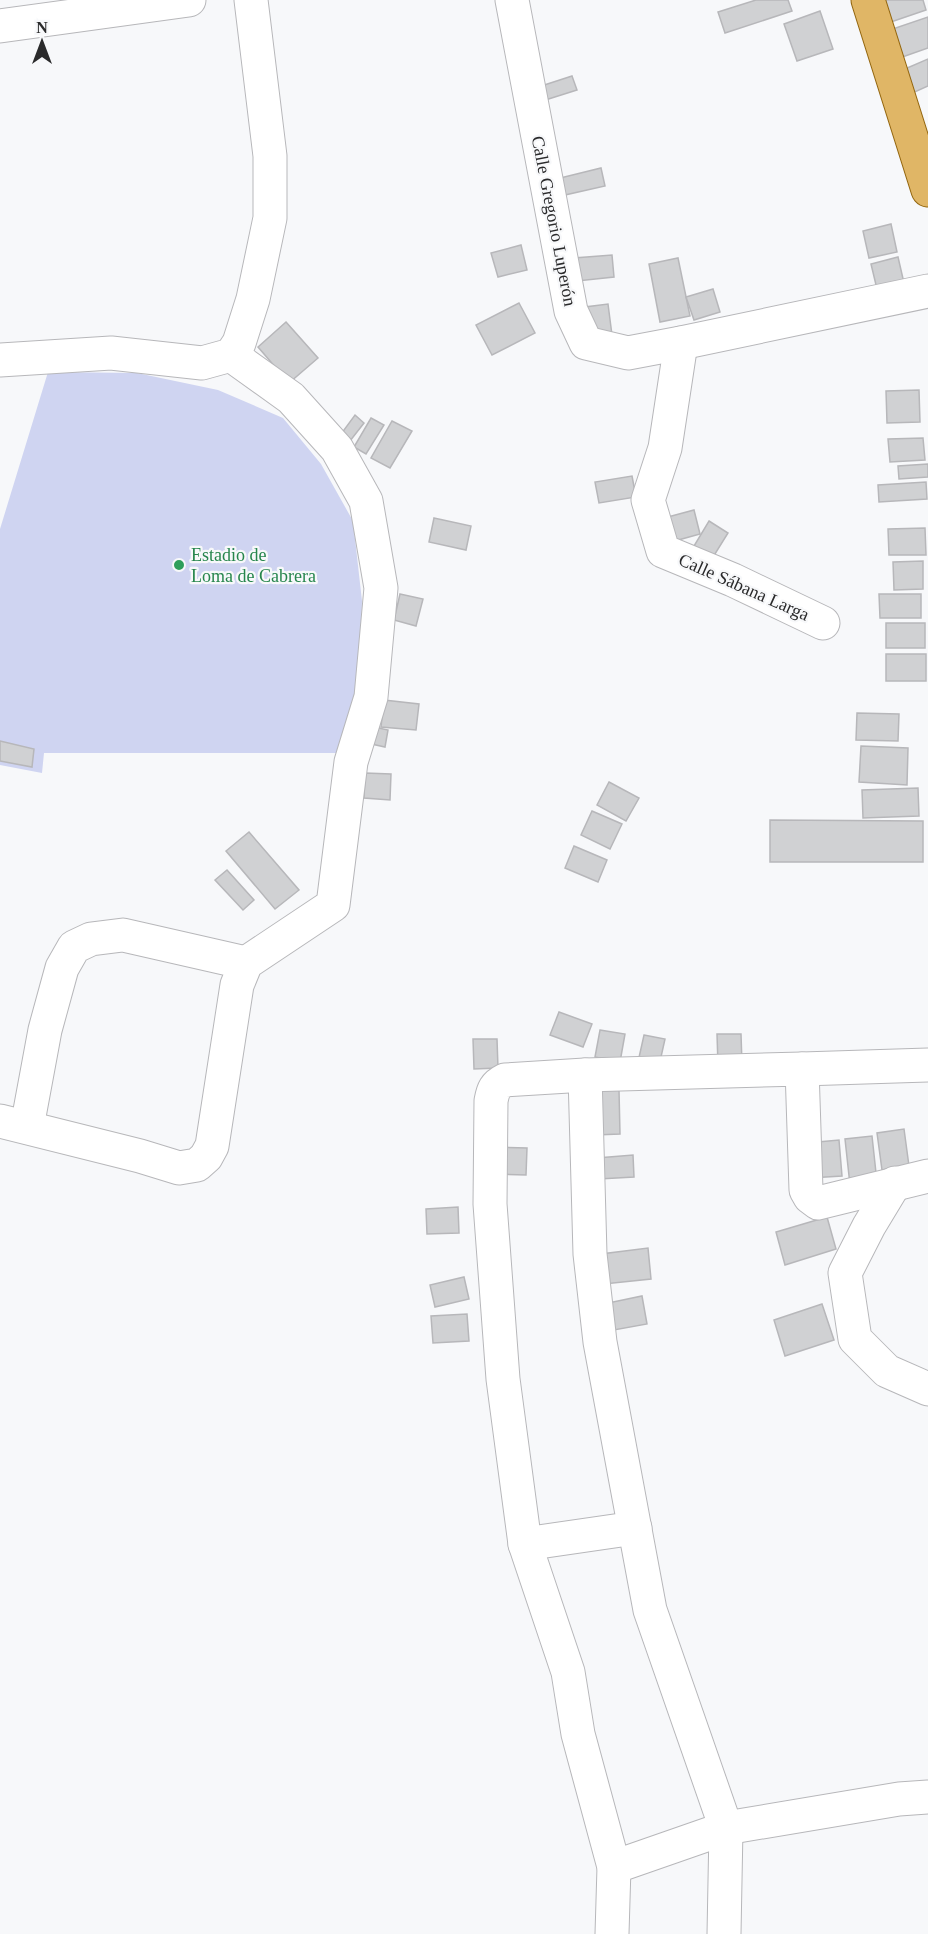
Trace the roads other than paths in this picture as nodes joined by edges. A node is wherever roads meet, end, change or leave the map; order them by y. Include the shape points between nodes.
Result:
1 (189, 0) edge
2 (251, 0) edge
3 (512, 0) edge
4 (868, 0) edge
5 (9, 17) edge
6 (918, 122) edge
7 (928, 190) edge
8 (928, 291) edge
9 (681, 343) junction
10 (231, 355) junction
11 (0, 360) edge
12 (823, 623) dead end
13 (246, 963) junction
14 (928, 1065) edge
15 (802, 1069) junction
16 (585, 1075) junction
17 (13, 1124) edge
18 (928, 1176) edge
19 (895, 1183) junction
20 (928, 1389) edge
21 (635, 1528) junction
22 (525, 1544) junction
23 (928, 1797) edge
24 (726, 1828) junction
25 (614, 1867) junction
26 (612, 1934) edge
27 (724, 1934) edge

1 - 5 street
2 - 10 street via 270,156 270,218 253,299 239,343
3 - 9 street, Calle Gregorio Luperón via 571,311 586,343 628,353
4 - 6 main road
6 - 7 main road
8 - 9 street, Calle Gregorio Luperón
9 - 12 street, Calle Sábana Larga via 665,448 648,500 663,551
10 - 11 street via 202,363 111,353
10 - 13 street via 291,398 337,449 366,501 381,588 371,697 351,762 333,905
13 - 17 street via 123,935 91,939 74,947 62,968
13 - 17 street via 237,984 212,1146 197,1165 179,1168
14 - 15 street
15 - 16 street
15 - 19 street via 806,1190 810,1197 818,1203
16 - 21 street via 590,1254 600,1342
16 - 22 street via 505,1080 498,1084 491,1101 490,1204 503,1379
18 - 19 street
19 - 20 street via 845,1273 855,1339 887,1371
21 - 22 street
21 - 24 street via 650,1610
22 - 25 street via 568,1672 578,1734
23 - 24 street
24 - 25 street
24 - 27 street
25 - 26 street

